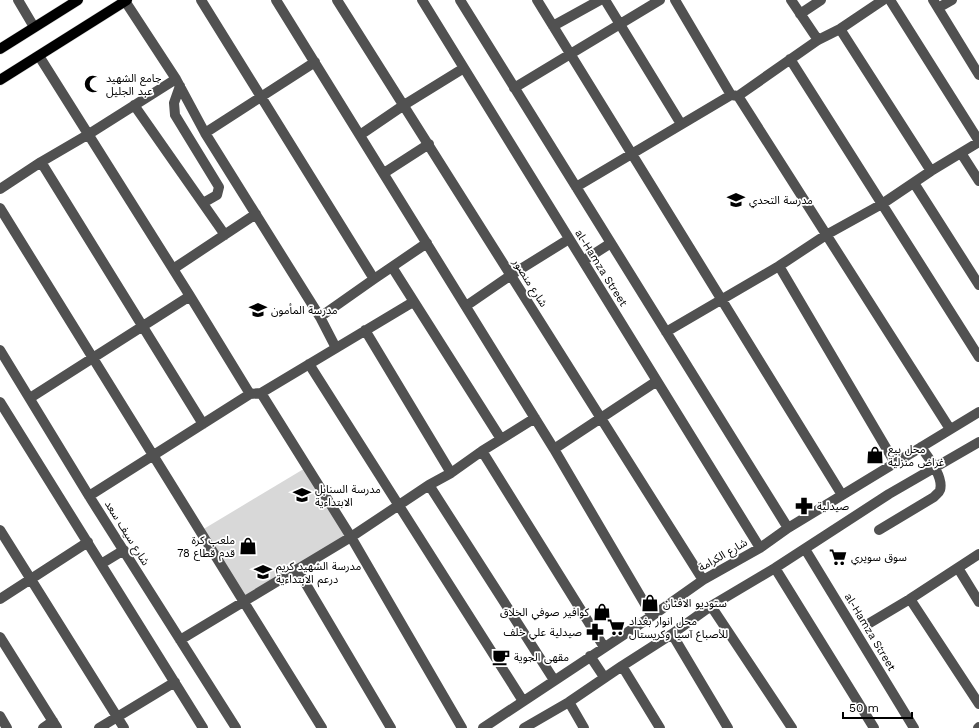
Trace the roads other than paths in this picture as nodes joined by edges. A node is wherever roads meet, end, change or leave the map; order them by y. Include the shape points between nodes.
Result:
1 (18, 0) edge
2 (78, 0) edge
3 (201, 0) edge
4 (276, 0) edge
5 (337, 0) edge
6 (422, 0) edge
7 (460, 0) edge
8 (537, 0) edge
9 (600, 0) edge
10 (605, 0) edge
11 (660, 0) edge
12 (675, 0) edge
13 (792, 0) edge
14 (822, 0) edge
15 (883, 0) edge
16 (890, 0) edge
17 (952, 0) edge
18 (126, 1) edge
19 (935, 4) edge
20 (800, 14) junction
21 (619, 24) junction
22 (553, 26) junction
23 (34, 27) junction
24 (840, 29) junction
25 (818, 40) junction
26 (0, 49) edge
27 (570, 54) junction
28 (39, 56) junction
29 (790, 59) junction
30 (315, 62) junction
31 (464, 68) junction
32 (979, 75) edge
33 (0, 80) edge
34 (178, 82) junction
35 (514, 88) junction
36 (261, 96) junction
37 (734, 96) junction
38 (134, 105) junction
39 (404, 105) junction
40 (680, 124) junction
41 (205, 133) junction
42 (88, 134) junction
43 (360, 135) junction
44 (979, 142) edge
45 (429, 144) junction
46 (961, 153) junction
47 (632, 154) junction
48 (41, 162) junction
49 (931, 171) junction
50 (384, 173) junction
51 (979, 181) edge
52 (914, 183) junction
53 (576, 187) junction
54 (0, 189) edge
55 (203, 203) junction
56 (882, 204) junction
57 (0, 208) edge
58 (256, 214) junction
59 (225, 235) junction
60 (826, 235) junction
61 (569, 239) junction
62 (427, 243) junction
63 (611, 243) junction
64 (583, 261) junction
65 (779, 266) junction
66 (392, 267) junction
67 (174, 269) junction
68 (511, 275) junction
69 (374, 279) junction
70 (979, 285) edge
71 (190, 296) junction
72 (721, 299) junction
73 (413, 302) junction
74 (466, 306) junction
75 (320, 317) junction
76 (143, 326) junction
77 (365, 330) junction
78 (666, 332) junction
79 (336, 348) junction
80 (0, 350) edge
81 (979, 357) edge
82 (93, 358) junction
83 (309, 364) junction
84 (657, 382) junction
85 (261, 393) junction
86 (250, 394) junction
87 (30, 398) junction
88 (0, 402) edge
89 (979, 412) edge
90 (535, 418) junction
91 (601, 419) junction
92 (203, 424) junction
93 (950, 429) junction
94 (501, 439) junction
95 (979, 442) edge
96 (921, 447) junction
97 (554, 449) junction
98 (482, 451) junction
99 (153, 455) junction
100 (896, 463) junction
101 (935, 468) junction
102 (451, 472) junction
103 (429, 485) junction
104 (89, 496) junction
105 (842, 496) junction
106 (398, 505) junction
107 (788, 528) junction
108 (0, 530) edge
109 (879, 530) dead end
110 (351, 537) junction
111 (88, 542) junction
112 (760, 548) junction
113 (804, 549) junction
114 (124, 550) junction
115 (979, 554) edge
116 (101, 564) junction
117 (775, 568) junction
118 (958, 568) junction
119 (297, 569) junction
120 (31, 579) junction
121 (703, 580) junction
122 (0, 599) edge
123 (910, 599) junction
124 (243, 601) junction
125 (979, 602) edge
126 (711, 606) junction
127 (652, 616) junction
128 (868, 624) dead end
129 (672, 634) junction
130 (0, 637) edge
131 (180, 640) junction
132 (604, 647) junction
133 (590, 656) junction
134 (622, 666) junction
135 (604, 678) junction
136 (554, 680) junction
137 (175, 682) junction
138 (975, 690) edge
139 (523, 701) junction
140 (569, 702) junction
141 (979, 704) edge
142 (0, 716) edge
143 (117, 717) junction
144 (55, 725) edge
145 (7, 728) edge
146 (43, 728) edge
147 (99, 728) edge
148 (124, 728) edge
149 (203, 728) edge
150 (236, 728) edge
151 (322, 728) edge
152 (391, 728) edge
153 (462, 728) edge
154 (483, 728) edge
155 (524, 728) edge
156 (584, 728) edge
157 (660, 728) edge
158 (728, 728) edge
159 (792, 728) edge
160 (874, 728) edge
161 (914, 728) edge

1 - 23 street
2 - 23 main road
3 - 36 street
4 - 30 street
5 - 39 street, شارع منصور
6 - 31 street, al-Hamza Street
7 - 35 street, al-Hamza Street
8 - 22 street
9 - 22 street
10 - 21 street
11 - 21 street
12 - 37 street
13 - 20 street
14 - 20 street
15 - 24 street
16 - 44 street
17 - 19 street
18 - 28 main road
18 - 34 street
19 - 32 street
20 - 25 street
21 - 27 street
21 - 40 street
22 - 27 street
23 - 26 main road
24 - 25 street
24 - 49 street
25 - 29 street
27 - 35 street
27 - 47 street
28 - 33 main road
28 - 42 street
29 - 37 street
29 - 56 street
30 - 36 street
30 - 43 street
31 - 39 street
31 - 61 street, al-Hamza Street
34 - 38 street
34 - 41 street
34 - 55 street via 174,103 175,115 219,187 218,195
35 - 53 street, al-Hamza Street
36 - 41 street
36 - 69 street
37 - 40 street
37 - 60 street
38 - 42 street
38 - 55 street
39 - 43 street
39 - 45 street, شارع منصور
40 - 47 street
41 - 58 street
42 - 48 street
42 - 67 street
43 - 50 street
44 - 46 street
45 - 50 street
45 - 68 street, شارع منصور
46 - 49 street
46 - 51 street
47 - 53 street
47 - 72 street
48 - 54 street
48 - 76 street
49 - 52 street
50 - 62 street
52 - 56 street
52 - 70 street
53 - 63 street, al-Hamza Street
55 - 59 street
56 - 60 street
56 - 81 street
57 - 82 street
58 - 59 street
58 - 75 street
59 - 67 street
60 - 65 street
60 - 93 street
61 - 64 street, al-Hamza Street
61 - 68 street
62 - 66 street
62 - 74 street
63 - 64 street
63 - 78 street, al-Hamza Street
64 - 84 street, al-Hamza Street
65 - 72 street
65 - 100 street
66 - 69 street
66 - 73 street
67 - 71 street
68 - 74 street
68 - 91 street, شارع منصور
69 - 75 street
71 - 76 street
71 - 86 street
72 - 78 street
72 - 105 street
73 - 77 street
73 - 94 street
74 - 90 street
75 - 79 street
76 - 82 street
76 - 92 street
77 - 79 street
77 - 102 street
78 - 107 street, al-Hamza Street
79 - 83 street
80 - 87 street, شارع سيف سعد
82 - 87 street
82 - 99 street
83 - 85 street
83 - 106 street
84 - 91 street
84 - 112 street, al-Hamza Street
85 - 86 street
85 - 110 street
86 - 92 street
87 - 104 street, شارع سيف سعد
88 - 111 street
89 - 93 street, شارع الكرامة
90 - 94 street
90 - 97 street
91 - 97 street
91 - 121 street, شارع منصور
92 - 99 street
93 - 96 street, شارع الكرامة
94 - 98 street
95 - 101 street
96 - 100 street, شارع الكرامة
96 - 101 street
97 - 127 street
98 - 102 street
98 - 132 street
99 - 104 street
99 - 124 street
100 - 105 street, شارع الكرامة
101 - 109 street via 941,484 940,491
101 - 113 street via 889,494
102 - 103 street
103 - 106 street
103 - 136 street
104 - 114 street, شارع سيف سعد
105 - 107 street, شارع الكرامة
106 - 110 street
106 - 139 street
107 - 112 street, شارع الكرامة
108 - 120 street
110 - 119 street
110 - 153 street
111 - 116 street
111 - 120 street
112 - 121 street, شارع الكرامة
113 - 117 street
113 - 161 street, al-Hamza Street
114 - 116 street
114 - 131 street, شارع سيف سعد
115 - 118 street
116 - 137 street
117 - 126 street
117 - 160 street
118 - 123 street
118 - 125 street
119 - 124 street
119 - 152 street
120 - 122 street
120 - 143 street
121 - 127 street, شارع الكرامة
123 - 128 street
123 - 138 street
124 - 131 street
124 - 151 street
126 - 129 street
126 - 159 street
127 - 132 street, شارع الكرامة
129 - 134 street
129 - 158 street
130 - 144 street
131 - 150 street, شارع سيف سعد
132 - 133 street, شارع الكرامة
133 - 135 street
133 - 136 street, شارع الكرامة
134 - 135 street
134 - 157 street
135 - 140 street
136 - 139 street, شارع الكرامة
137 - 143 street
137 - 149 street
138 - 141 street
139 - 154 street, شارع الكرامة
140 - 155 street
140 - 156 street
142 - 145 street
143 - 147 street
143 - 148 street
144 - 146 street

